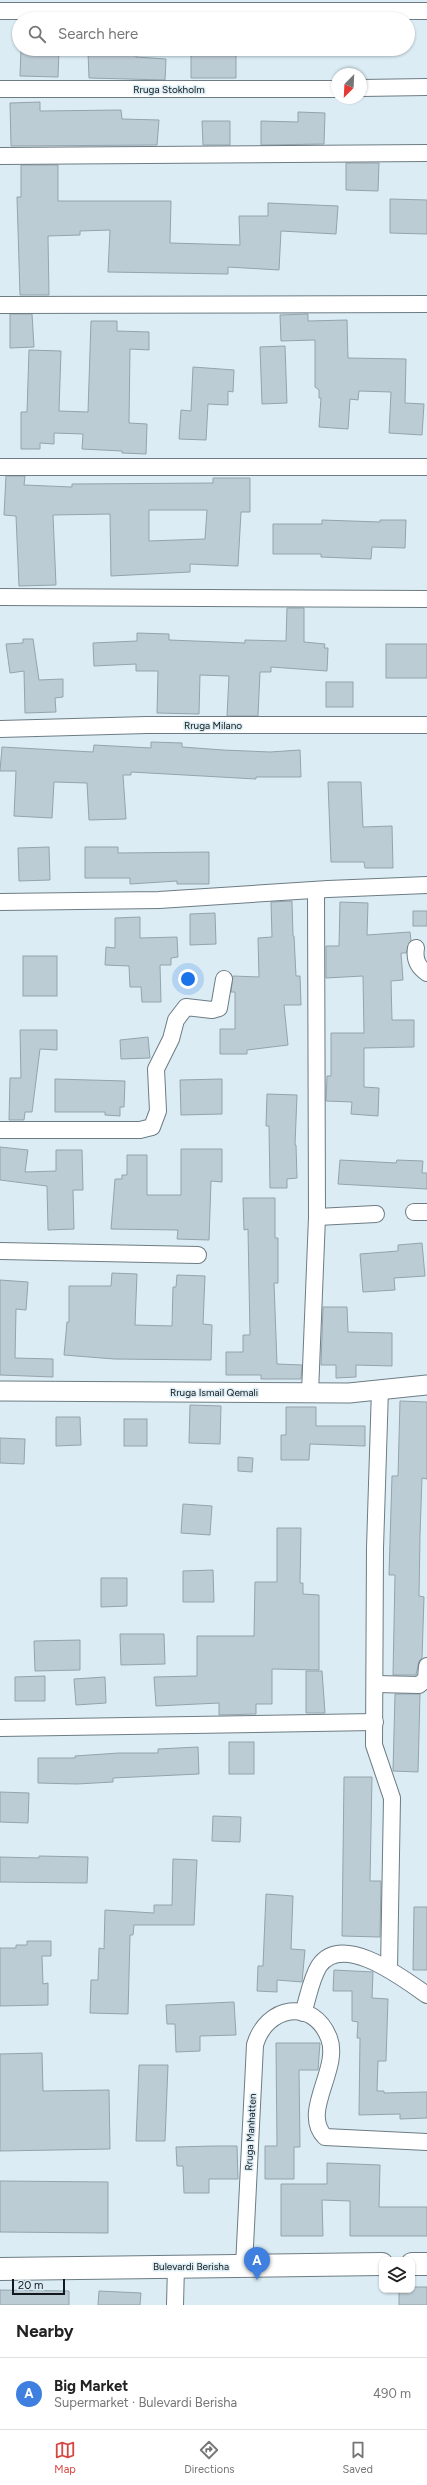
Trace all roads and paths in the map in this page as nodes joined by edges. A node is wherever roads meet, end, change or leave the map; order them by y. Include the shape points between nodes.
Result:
1 (0, 11) edge
2 (427, 11) edge
3 (427, 87) edge
4 (367, 88) edge
5 (0, 89) edge
6 (331, 89) edge
7 (427, 153) edge
8 (0, 156) edge
9 (427, 304) edge
10 (0, 305) edge
11 (0, 467) edge
12 (427, 467) edge
13 (0, 597) edge
14 (427, 599) edge
15 (427, 725) edge
16 (0, 729) edge
17 (427, 884) edge
18 (316, 891) junction
19 (0, 902) edge
20 (416, 948) dead end
21 (427, 973) edge
22 (224, 979) dead end
23 (0, 1130) edge
24 (376, 1214) dead end
25 (317, 1217) junction
26 (0, 1251) edge
27 (198, 1255) dead end
28 (427, 1385) edge
29 (380, 1389) junction
30 (0, 1391) edge
31 (310, 1393) junction
32 (427, 1666) edge
33 (376, 1684) junction
34 (375, 1722) junction
35 (0, 1728) edge
36 (389, 1969) junction
37 (427, 1995) edge
38 (304, 2013) junction
39 (427, 2142) edge
40 (379, 2264) edge
41 (415, 2264) edge
42 (427, 2264) edge
43 (176, 2266) junction
44 (244, 2266) junction
45 (0, 2269) edge
46 (175, 2305) edge

1 - 2 street
3 - 4 street
5 - 6 street, Rruga Stokholm
7 - 8 street
9 - 10 street
11 - 12 street
13 - 14 street
15 - 16 street, Rruga Milano via 147,725
17 - 18 street
18 - 19 street via 159,900
18 - 25 street
20 - 21 street via 415,956 419,968
22 - 23 street via 218,1008 212,1010 186,1007 176,1020 171,1039 156,1068 158,1112 152,1127 140,1130
24 - 25 street
25 - 31 street
26 - 27 street
28 - 29 street, Rruga Ismail Qemali
29 - 31 street, Rruga Ismail Qemali via 349,1393
29 - 33 street via 375,1548
30 - 31 street, Rruga Ismail Qemali
32 - 33 street via 426,1679 419,1685
33 - 34 street
34 - 35 street
34 - 36 street via 374,1745 392,1798
36 - 37 street
36 - 38 street via 357,1955 337,1955 326,1960 317,1971
38 - 39 street via 313,2016 330,2040 329,2066 316,2117 320,2131 325,2137
38 - 44 street, Rruga Manhatten via 284,2012 274,2016 258,2032 255,2045
40 - 44 main road, Bulevardi Berisha
41 - 42 main road
43 - 44 main road, Bulevardi Berisha
43 - 45 main road, Bulevardi Berisha
43 - 46 street

